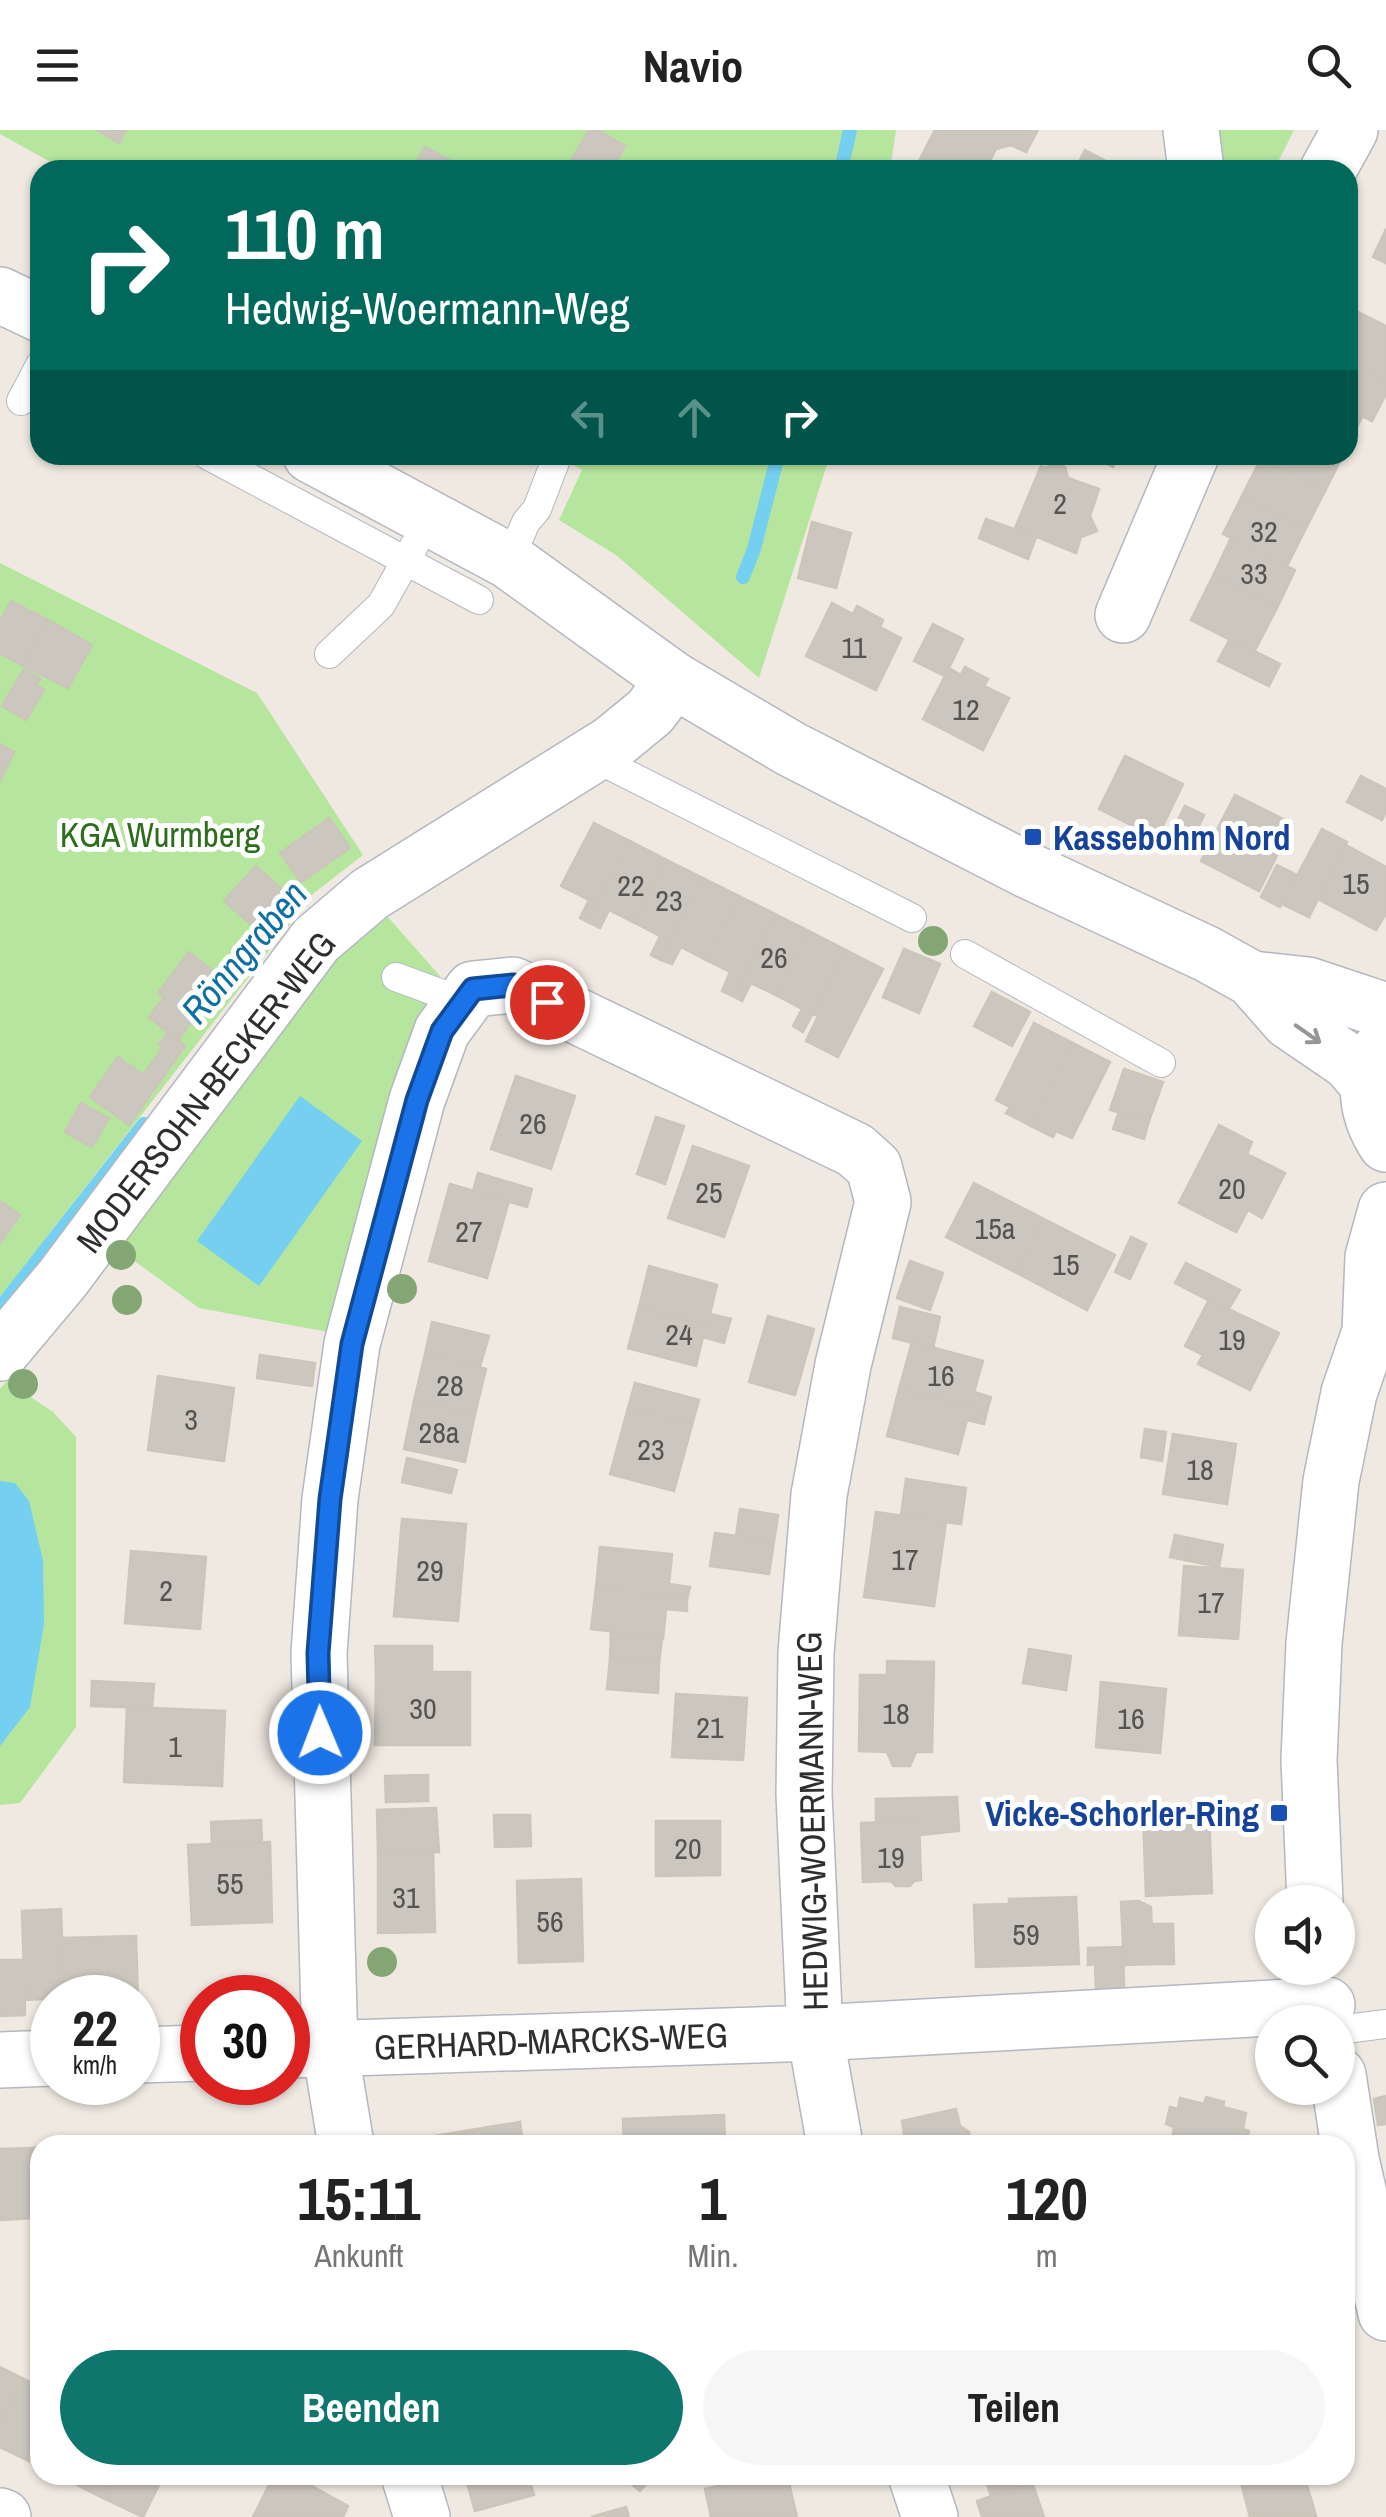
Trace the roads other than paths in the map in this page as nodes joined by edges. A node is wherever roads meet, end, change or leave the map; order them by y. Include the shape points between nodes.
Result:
1 (1191, 130) edge
2 (1350, 130) edge
3 (1195, 160) edge
4 (1334, 160) edge
5 (0, 295) edge
6 (30, 309) edge
7 (30, 384) edge
8 (21, 401) dead end
9 (232, 465) edge
10 (324, 465) edge
11 (553, 465) edge
12 (1186, 465) edge
13 (418, 540) junction
14 (494, 581) junction
15 (1123, 615) dead end
16 (329, 654) dead end
17 (674, 680) junction
18 (591, 756) junction
19 (912, 918) dead end
20 (965, 954) dead end
21 (396, 977) dead end
22 (1252, 979) junction
23 (464, 1002) junction
24 (1386, 1011) edge
25 (1377, 1061) edge
26 (1161, 1062) dead end
27 (1386, 1144) edge
28 (1386, 1210) edge
29 (1378, 1320) edge
30 (0, 1354) edge
31 (1314, 1885) edge
32 (310, 2005) edge
33 (1255, 2010) edge
34 (1355, 2014) edge
35 (1386, 2024) edge
36 (815, 2033) junction
37 (310, 2049) edge
38 (310, 2052) edge
39 (30, 2059) edge
40 (0, 2060) edge
41 (1344, 2105) edge
42 (342, 2135) edge
43 (833, 2135) edge
44 (1351, 2135) edge
45 (1355, 2156) edge
46 (1384, 2294) edge
47 (412, 2485) edge
48 (919, 2485) edge
49 (422, 2517) edge
50 (930, 2517) edge

1 - 3 street
2 - 4 street
5 - 6 street
7 - 8 lane
9 - 13 lane
10 - 13 street
11 - 14 lane via 537,509
12 - 15 street
13 - 14 street
13 - 16 lane via 381,605
14 - 17 street
17 - 18 street, MODERSOHN-BECKER-WEG via 650,712
17 - 22 street via 896,804
18 - 19 lane
18 - 30 street, MODERSOHN-BECKER-WEG via 370,894 316,940
20 - 26 lane
21 - 23 lane
22 - 24 street via 1308,985
22 -> 25 street via 1289,1021 1349,1062
23 - 32 street via 442,1031 417,1100 352,1344 318,1653
23 - 36 street, HEDWIG-WOERMANN-WEG via 473,989 513,985 856,1150 874,1167 883,1202 843,1364 820,1495 806,1654 804,1794
25 - 27 street via 1372,1114
28 - 29 street via 1373,1258
29 - 31 street via 1349,1393 1331,1481 1309,1760
33 - 36 street, GERHARD-MARCKS-WEG
34 - 35 lane
36 - 37 street, GERHARD-MARCKS-WEG
36 - 43 street
38 - 42 street
39 - 40 street
41 - 44 street
45 - 46 street
47 - 49 street
48 - 50 street

